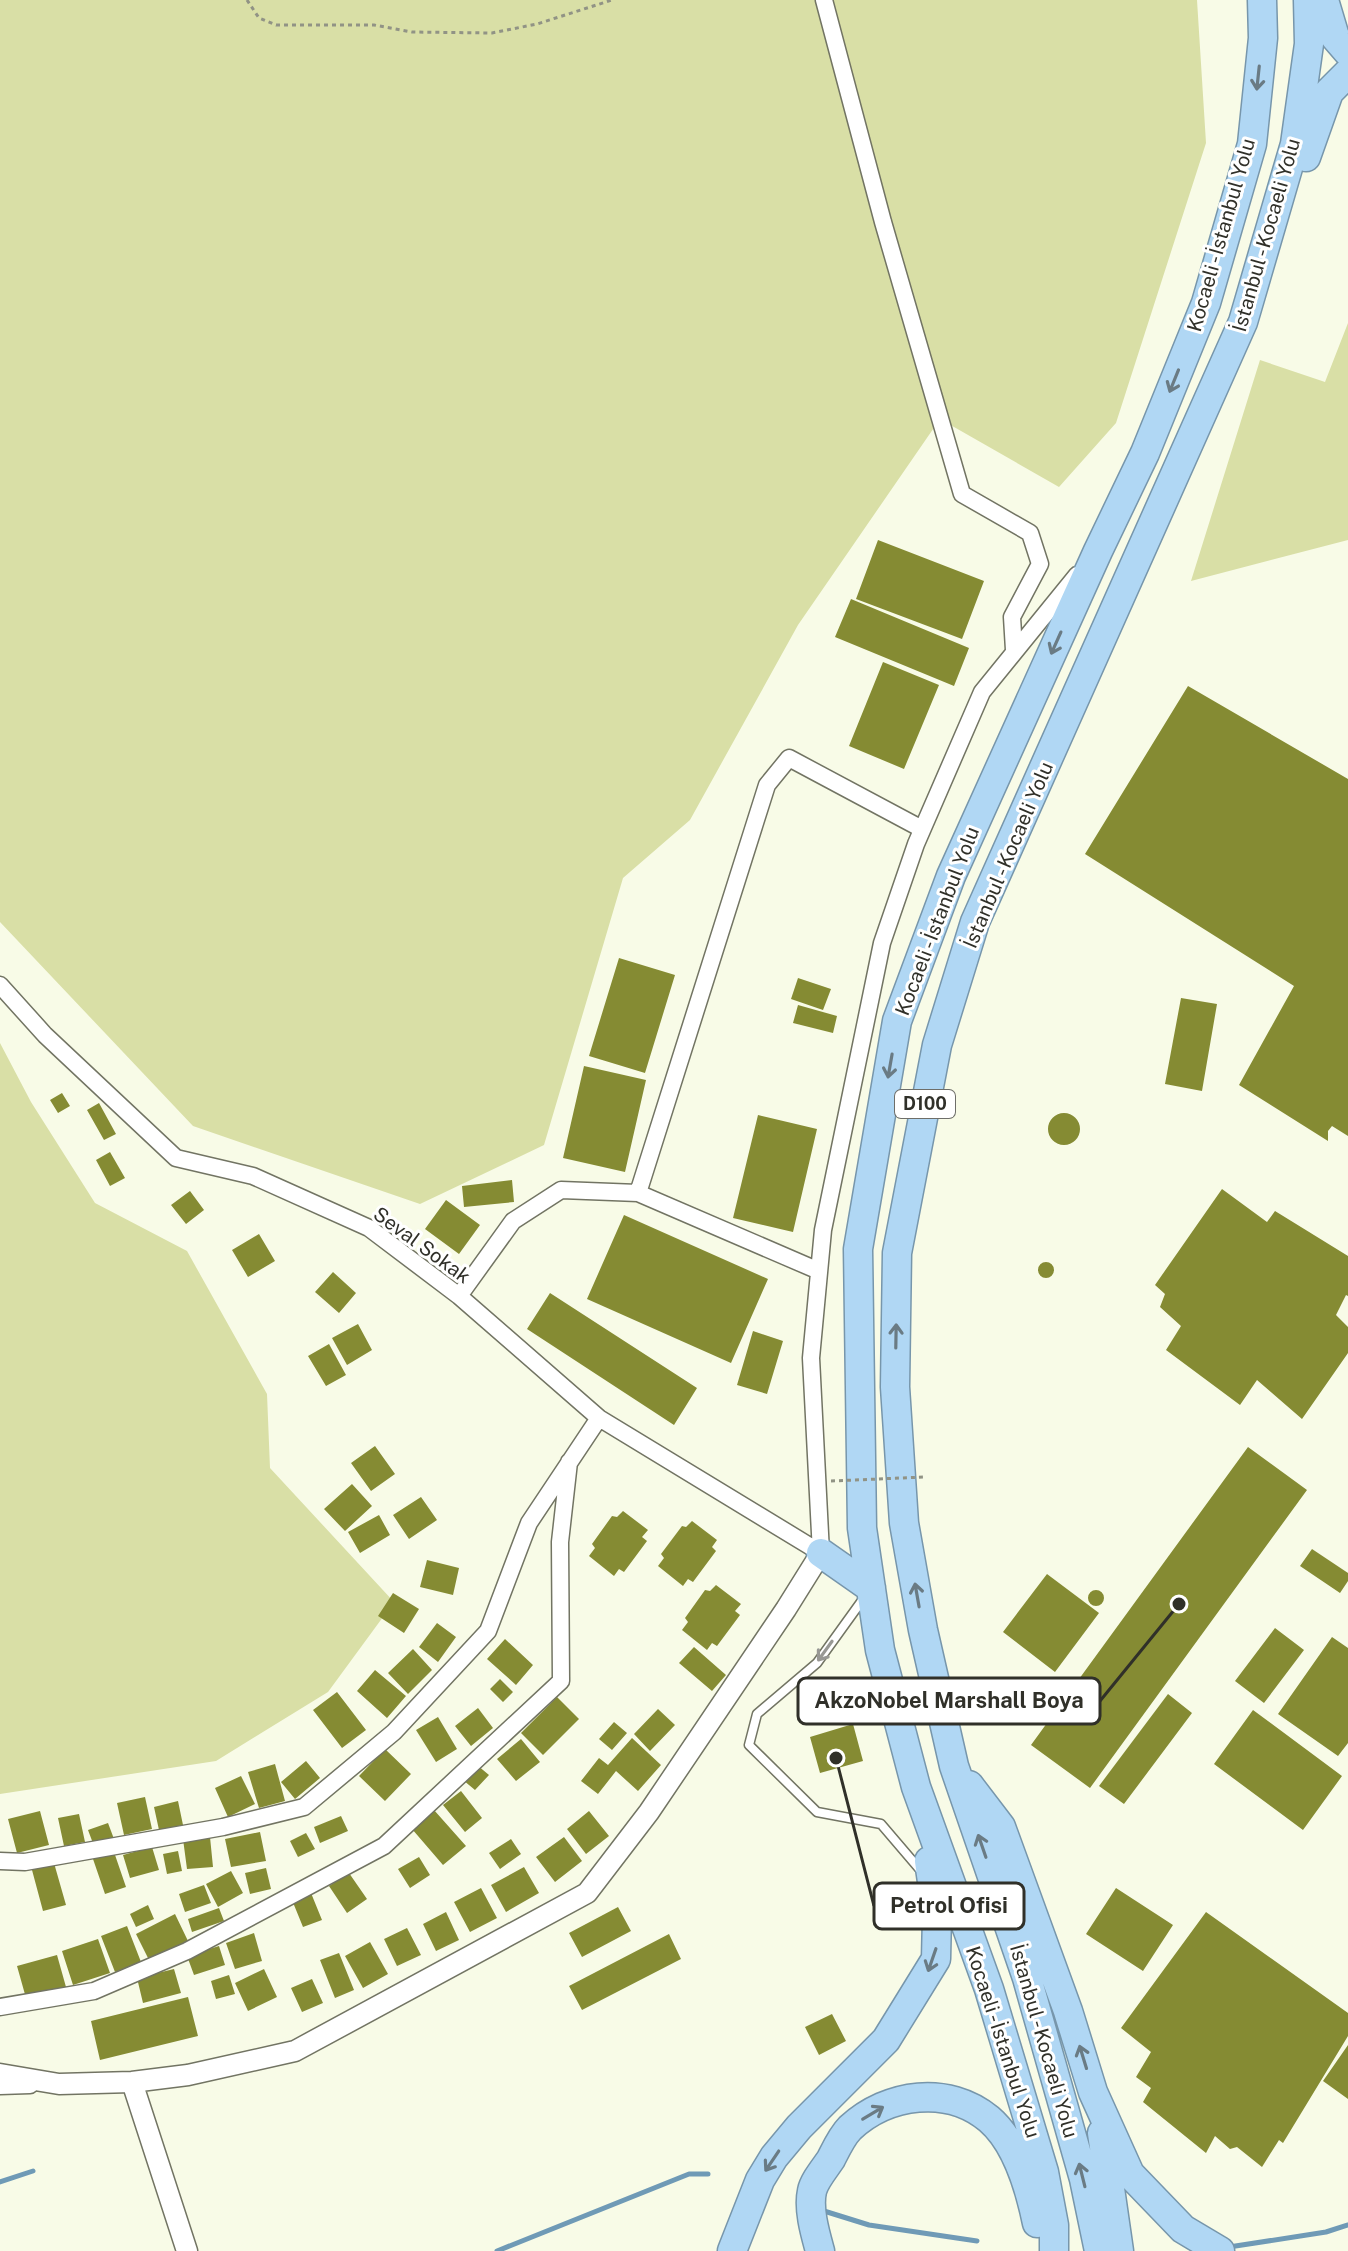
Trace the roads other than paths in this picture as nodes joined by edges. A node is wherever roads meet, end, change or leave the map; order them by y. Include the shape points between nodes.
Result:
1 (824, 0) edge
2 (1262, 0) edge
3 (1308, 0) edge
4 (1324, 0) edge
5 (1348, 52) edge
6 (1348, 73) edge
7 (1243, 322) junction
8 (1098, 551) junction
9 (1014, 650) junction
10 (922, 829) junction
11 (0, 985) edge
12 (638, 1193) junction
13 (819, 1271) junction
14 (459, 1296) junction
15 (599, 1418) junction
16 (569, 1462) junction
17 (821, 1553) junction
18 (871, 1588) junction
19 (905, 1747) junction
20 (954, 1766) junction
21 (0, 1861) edge
22 (934, 1886) junction
23 (0, 2007) edge
24 (0, 2074) edge
25 (132, 2082) junction
26 (59, 2084) junction
27 (0, 2086) edge
28 (1100, 2107) junction
29 (187, 2251) edge
30 (732, 2251) edge
31 (820, 2251) edge
32 (1044, 2251) edge
33 (1054, 2251) edge
34 (1099, 2251) edge
35 (1119, 2251) edge
36 (1220, 2251) edge

1 - 9 street via 962,494 1030,533 1040,564 1012,617
2 -> 8 highway, Kocaeli - İstanbul Yolu / D100 via 1252,144 1206,303
3 - 7 highway, İstanbul - Kocaeli Yolu / D100 via 1309,44 1295,144
4 - 5 highway via 1335,37
6 - 7 highway via 1329,92
20 -> 7 highway, İstanbul - Kocaeli Yolu / D100 via 904,1523 895,1387 897,1253 934,1060 975,922
8 - 9 street
8 -> 18 highway, Kocaeli - İstanbul Yolu / D100 via 951,876 897,1021 858,1249 862,1528
9 - 10 street via 982,692
10 - 12 street via 789,758 767,785
10 - 13 street via 882,943
11 - 14 street, Seval Sokak via 45,1035 176,1158 253,1176 369,1228
12 - 13 street
12 - 14 street via 561,1190 513,1221
13 - 17 street via 811,1358
14 - 15 street, Seval Sokak
15 - 16 street
15 - 17 street, Seval Sokak
16 - 21 street via 529,1523 488,1631 394,1732 304,1807 208,1830 25,1862
16 - 23 street via 560,1542 561,1681 384,1846 187,1951 94,1991
17 - 18 highway
17 - 25 street via 649,1812 587,1893 295,2051
18 - 19 highway, Kocaeli - İstanbul Yolu / D100 via 880,1650
18 -> 22 lane via 817,1663 757,1714 749,1745 817,1812 881,1824
19 - 22 highway via 913,1809
19 - 33 highway, Kocaeli - İstanbul Yolu / D100 via 989,1989 1044,2172
28 -> 20 highway via 1001,1827
34 -> 20 highway, İstanbul - Kocaeli Yolu / D100 via 1027,1978
22 -> 30 highway via 936,1959 886,2040 774,2157
24 - 26 street
25 - 26 street
25 - 29 street
26 - 27 street
28 - 35 highway
28 - 36 highway via 1130,2174 1183,2229
31 -> 32 highway via 812,2190 848,2130 873,2111 904,2098 926,2097 959,2102 990,2120 1013,2151

